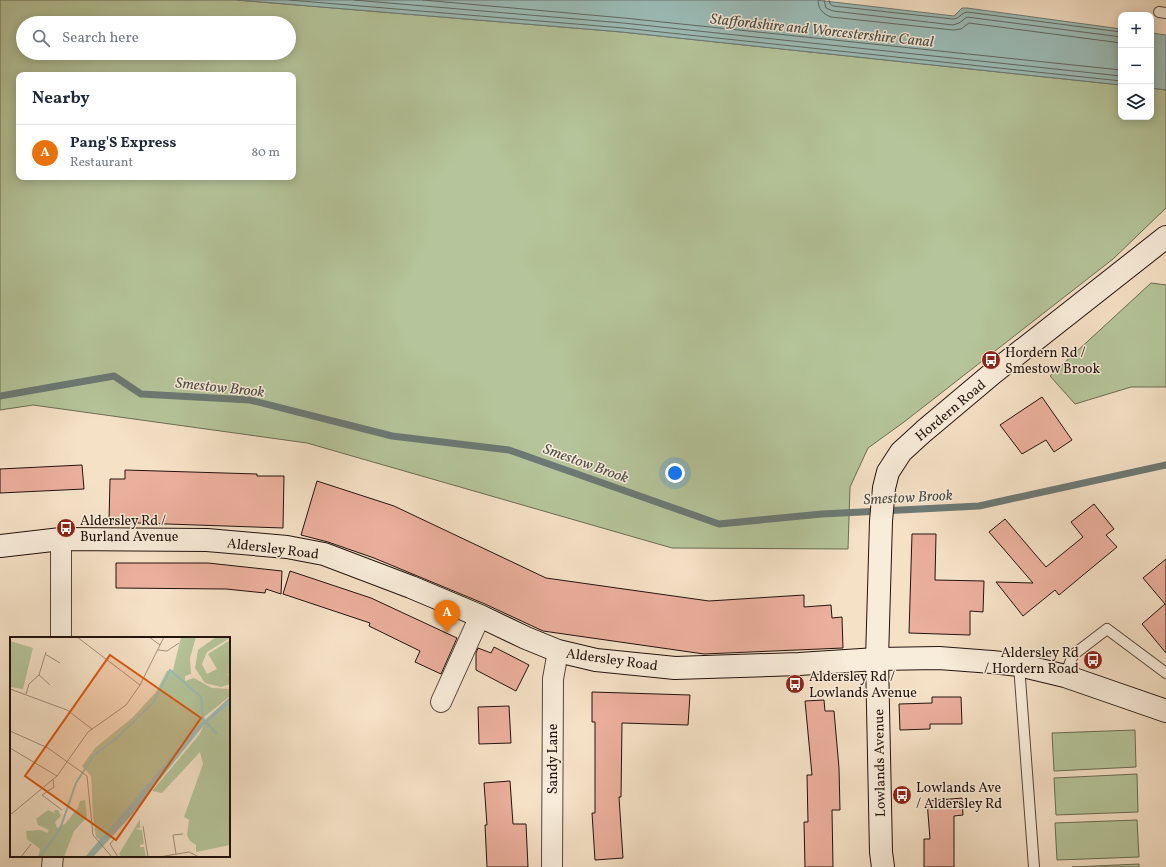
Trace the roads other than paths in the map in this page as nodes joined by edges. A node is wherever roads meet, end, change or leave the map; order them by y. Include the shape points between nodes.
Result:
1 (1166, 237) edge
2 (61, 539) junction
3 (0, 546) edge
4 (480, 616) junction
5 (61, 637) edge
6 (558, 651) junction
7 (877, 659) junction
8 (1019, 665) junction
9 (1166, 673) edge
10 (1065, 676) junction
11 (441, 702) dead end
12 (1166, 711) edge
13 (53, 857) edge
14 (52, 867) edge
15 (552, 867) edge
16 (883, 867) edge
17 (1034, 867) edge

1 - 7 street, Hordern Road via 993,373 901,452 888,472 884,488
2 - 3 street, Aldersley Road
2 - 4 street, Aldersley Road via 207,540 273,545 324,554
2 - 5 street
4 - 6 street, Aldersley Road
4 - 11 street
6 - 7 street, Aldersley Road via 596,660 675,668
6 - 15 street, Sandy Lane via 553,679
7 - 8 street, Aldersley Road via 939,658
7 - 16 street, Lowlands Avenue
8 - 10 street, Aldersley Road
8 - 17 lane
9 - 10 lane via 1107,629 1073,655
10 - 12 street, Aldersley Road
13 - 14 street

